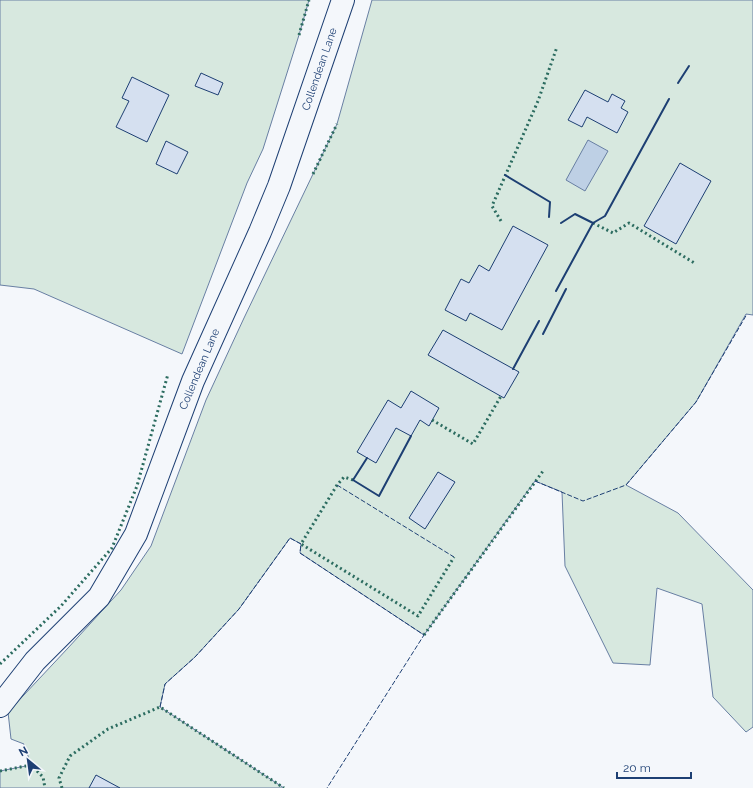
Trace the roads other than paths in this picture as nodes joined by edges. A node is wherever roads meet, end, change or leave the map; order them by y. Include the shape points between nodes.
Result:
1 (343, 0) edge
2 (0, 706) edge

1 - 2 street, Collendean Lane via 279,186 193,381 136,534 99,597 35,661

